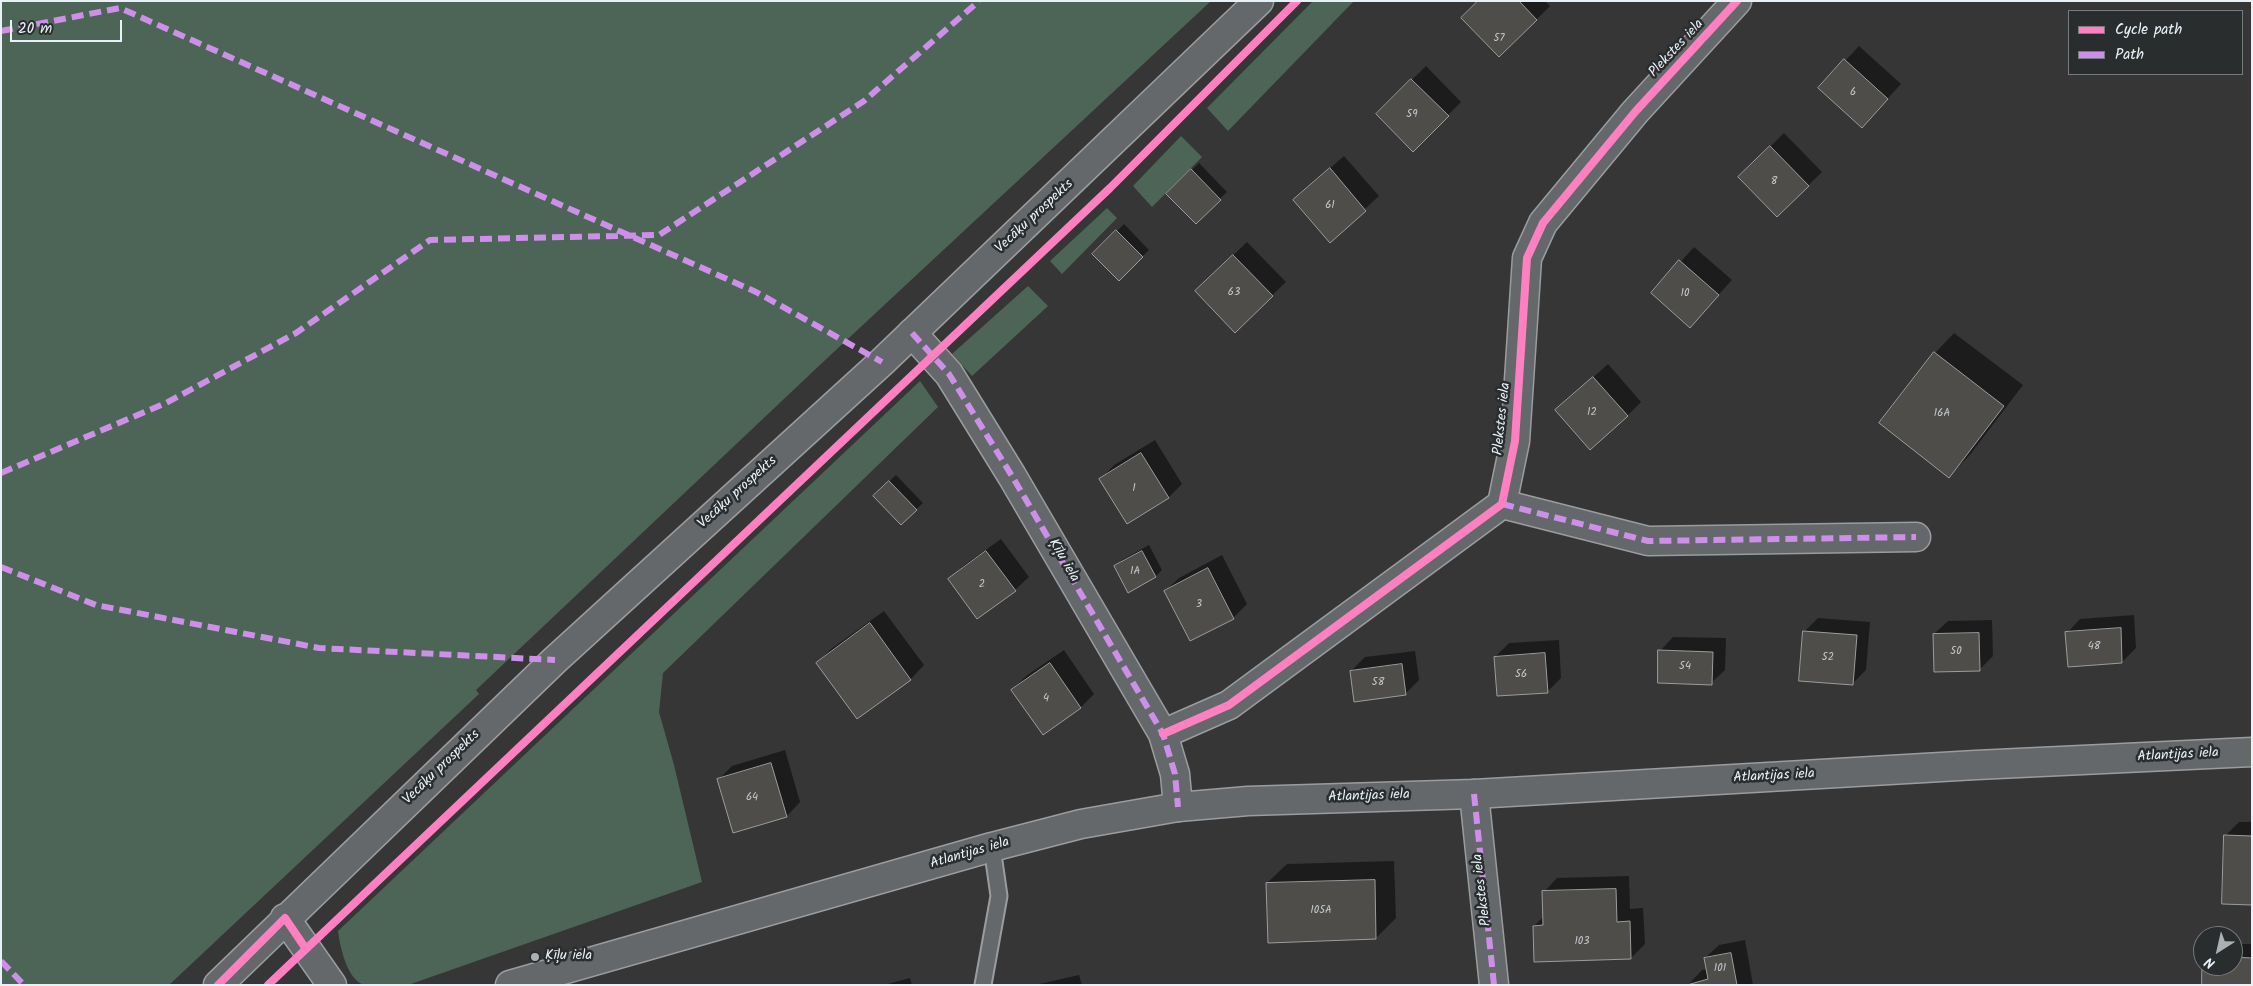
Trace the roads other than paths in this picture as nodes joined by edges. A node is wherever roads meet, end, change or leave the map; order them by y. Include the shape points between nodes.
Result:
1 (1260, 1) edge
2 (1737, 1) edge
3 (912, 333) junction
4 (1502, 504) junction
5 (1916, 537) dead end
6 (1163, 734) junction
7 (2252, 752) edge
8 (1474, 794) junction
9 (1178, 807) junction
10 (992, 847) junction
11 (285, 918) junction
12 (218, 985) edge
13 (332, 985) edge
14 (510, 985) edge
15 (983, 985) edge
16 (1494, 985) edge

1 - 3 main road, Vecāķu prospekts
2 - 4 main road, Plekstes iela via 1635,112 1543,223 1527,258 1515,441
3 - 6 main road, Ķīļu iela via 949,374
3 - 11 main road, Vecāķu prospekts via 555,660
4 - 5 main road via 1648,542
4 - 6 main road via 1229,705
6 - 9 main road, Ķīļu iela via 1175,774
7 - 8 main road, Atlantijas iela
8 - 9 main road, Atlantijas iela via 1248,801
8 - 16 main road, Plekstes iela
9 - 10 main road, Atlantijas iela via 1081,824
10 - 14 main road, Atlantijas iela
10 - 15 lane via 999,896
11 - 12 main road, Vecāķu prospekts
11 - 13 main road

